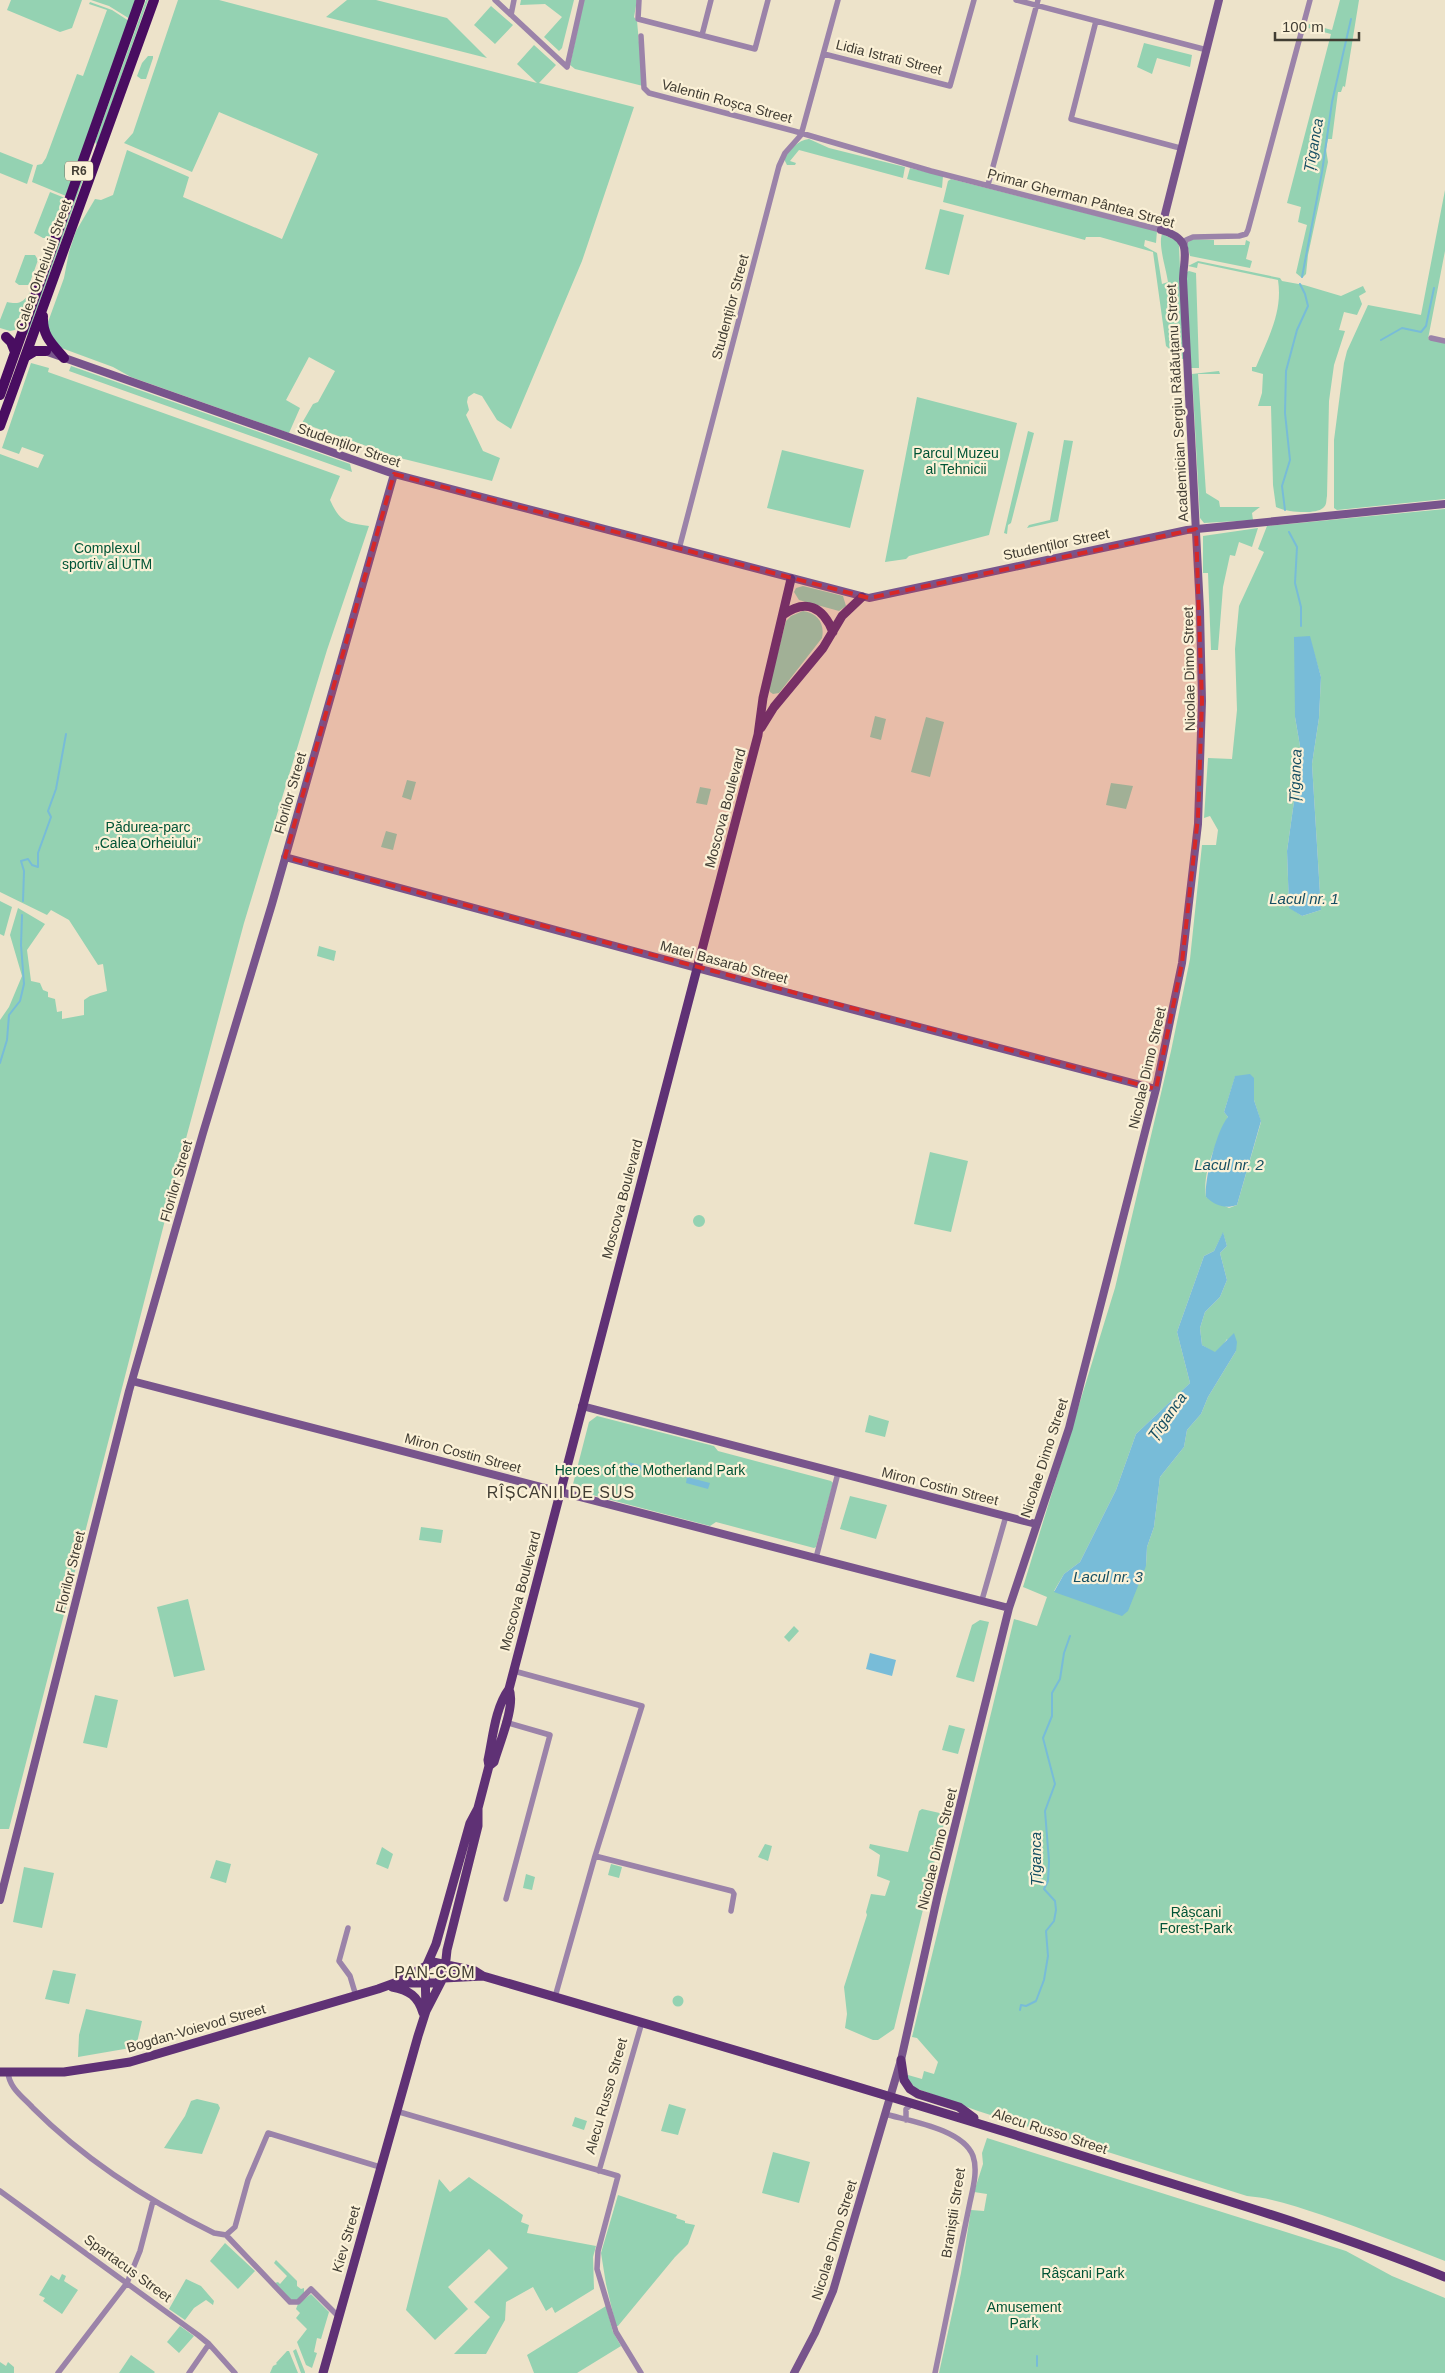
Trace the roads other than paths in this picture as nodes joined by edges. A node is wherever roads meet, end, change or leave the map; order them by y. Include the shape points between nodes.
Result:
1 (140, 0) edge
2 (154, 0) edge
3 (495, 0) edge
4 (514, 0) edge
5 (582, 0) edge
6 (639, 0) edge
7 (711, 0) edge
8 (768, 0) edge
9 (838, 0) edge
10 (974, 0) edge
11 (1016, 0) edge
12 (1219, 0) edge
13 (1310, 0) edge
14 (1037, 3) edge
15 (511, 15) junction
16 (1096, 20) junction
17 (702, 34) junction
18 (641, 36) dead end
19 (1207, 50) junction
20 (824, 54) junction
21 (801, 135) junction
22 (1180, 148) junction
23 (86, 150) junction
24 (98, 154) junction
25 (988, 185) junction
26 (1161, 230) junction
27 (1184, 246) junction
28 (43, 305) junction
29 (3, 336) edge
30 (1431, 338) dead end
31 (1445, 341) edge
32 (19, 342) junction
33 (29, 345) junction
34 (46, 351) junction
35 (15, 352) junction
36 (25, 357) junction
37 (64, 358) junction
38 (0, 395) edge
39 (0, 426) edge
40 (394, 474) junction
41 (1445, 504) edge
42 (1196, 529) junction
43 (678, 549) junction
44 (791, 579) junction
45 (862, 597) junction
46 (783, 615) junction
47 (832, 632) junction
48 (765, 688) junction
49 (782, 698) junction
50 (758, 735) junction
51 (285, 857) junction
52 (697, 968) junction
53 (1156, 1089) junction
54 (132, 1381) junction
55 (582, 1406) junction
56 (838, 1473) junction
57 (560, 1491) junction
58 (1006, 1516) junction
59 (1036, 1524) junction
60 (816, 1558) junction
61 (982, 1600) junction
62 (1009, 1608) junction
63 (514, 1671) junction
64 (509, 1689) junction
65 (506, 1722) junction
66 (489, 1766) junction
67 (478, 1808) junction
68 (595, 1856) junction
69 (506, 1899) dead end
70 (0, 1900) edge
71 (731, 1911) dead end
72 (348, 1928) dead end
73 (447, 1950) junction
74 (427, 1966) junction
75 (479, 1974) junction
76 (438, 1975) junction
77 (394, 1983) junction
78 (385, 1986) junction
79 (356, 1996) junction
80 (555, 1997) junction
81 (425, 2013) junction
82 (642, 2022) junction
83 (901, 2060) junction
84 (4, 2072) edge
85 (891, 2095) junction
86 (915, 2102) junction
87 (396, 2111) junction
88 (885, 2114) junction
89 (906, 2120) junction
90 (983, 2124) junction
91 (380, 2167) junction
92 (599, 2171) junction
93 (0, 2191) edge
94 (152, 2201) junction
95 (226, 2235) junction
96 (1445, 2277) edge
97 (126, 2283) junction
98 (338, 2317) junction
99 (209, 2344) junction
100 (58, 2373) edge
101 (189, 2373) edge
102 (235, 2373) edge
103 (323, 2373) edge
104 (641, 2373) edge
105 (794, 2373) edge
106 (935, 2373) edge

1 - 23 highway, Calea Orheiului Street / R6
2 - 24 highway, Calea Orheiului Street / R6
3 - 15 street
4 - 15 street
5 - 15 street via 567,67
6 - 17 street via 638,19
7 - 17 street
8 - 17 street via 755,49
9 - 20 street
10 - 20 street, Lidia Istrati Street via 950,86
11 - 14 street
12 - 19 main road
13 - 27 street, Primar Gherman Pântea Street via 1246,234 1193,236 1186,240
14 - 16 street
14 - 25 street
16 - 19 street
16 - 22 street via 1071,119
18 - 21 street, Valentin Roșca Street via 645,92
19 - 22 main road
20 - 21 street
21 - 25 street, Primar Gherman Pântea Street
21 - 43 street, Studenților Street via 785,153 780,166
22 - 26 main road
23 - 24 highway
23 - 32 highway, Calea Orheiului Street / R6
24 - 28 highway, Calea Orheiului Street / R6
25 - 26 street, Primar Gherman Pântea Street
26 - 27 main road, Primar Gherman Pântea Street via 1175,235
27 - 42 main road, Academician Sergiu Rădăuțanu Street via 1186,260 1182,279
28 - 33 highway, Calea Orheiului Street / R6
28 - 37 highway via 44,334
29 - 32 main road, Studenților Street
29 - 35 highway via 11,342
30 - 31 street
32 - 33 main road, Studenților Street
32 - 35 highway, Calea Orheiului Street / R6
33 - 34 main road, Studenților Street
33 - 36 highway, Calea Orheiului Street / R6
34 - 36 highway via 35,351
34 - 37 main road, Studenților Street
35 - 38 highway, Calea Orheiului Street / R6
36 - 39 highway, Calea Orheiului Street / R6
37 - 40 main road, Studenților Street
40 - 43 main road, Studenților Street
40 - 51 main road, Florilor Street
41 - 42 main road, Studenților Street
42 - 45 main road, Studenților Street via 883,596
42 - 53 main road, Nicolae Dimo Street via 1202,664 1199,798 1182,963
43 - 44 main road, Studenților Street
44 - 45 main road, Studenților Street
44 - 46 main road, Moscova Boulevard
45 - 47 main road, Moscova Boulevard via 846,611
46 - 47 main road via 798,606 814,608 827,618
46 - 48 main road, Moscova Boulevard
47 - 49 main road, Moscova Boulevard
48 - 49 main road via 771,696
48 - 50 main road, Moscova Boulevard
49 - 50 main road, Moscova Boulevard via 767,716
50 - 52 main road, Moscova Boulevard
51 - 52 main road, Matei Basarab Street
51 - 54 main road, Florilor Street
52 - 53 main road, Matei Basarab Street
52 - 55 main road, Moscova Boulevard
53 - 59 main road, Nicolae Dimo Street via 1068,1428
54 - 57 main road, Miron Costin Street
54 - 70 main road, Florilor Street
55 - 56 main road, Miron Costin Street
55 - 57 main road, Moscova Boulevard
56 - 58 main road, Miron Costin Street
56 - 60 street
57 - 60 main road, Miron Costin Street
57 - 63 main road, Moscova Boulevard
58 - 59 main road, Miron Costin Street
58 - 61 street
59 - 62 main road, Nicolae Dimo Street
60 - 61 main road, Miron Costin Street
61 - 62 main road, Miron Costin Street
62 - 83 main road, Nicolae Dimo Street via 938,1894
63 - 64 main road, Moscova Boulevard
63 - 68 street, Moscova Boulevard via 642,1706
64 - 65 main road, Moscova Boulevard via 512,1696
64 - 66 main road, Moscova Boulevard via 503,1697 497,1719
65 - 66 main road, Moscova Boulevard via 494,1762
65 - 69 street via 550,1735
66 - 67 main road, Moscova Boulevard
67 - 73 main road, Moscova Boulevard via 478,1826
67 - 74 main road, Moscova Boulevard via 470,1823
68 - 71 street via 732,1891
68 - 80 street
72 - 79 street via 339,1961 350,1976
73 - 75 main road via 453,1961
73 - 76 main road, Moscova Boulevard
74 - 76 main road, Moscova Boulevard
74 - 76 main road, Bogdan-Voievod Street via 433,1962
74 - 77 main road, Bogdan-Voievod Street
75 - 76 main road, Alecu Russo Street
75 - 76 main road, Alecu Russo Street
75 - 80 main road, Alecu Russo Street
76 - 77 main road, Bogdan-Voievod Street
76 - 81 main road, Kiev Street
76 - 81 main road, Kiev Street
77 - 78 main road, Bogdan-Voievod Street
78 - 79 main road, Bogdan-Voievod Street
78 - 81 main road via 411,1993
79 - 84 main road, Bogdan-Voievod Street via 130,2062 64,2072
80 - 82 main road, Alecu Russo Street
81 - 87 main road, Kiev Street
82 - 85 main road, Alecu Russo Street
82 - 92 street, Alecu Russo Street
83 - 85 main road, Nicolae Dimo Street
83 - 90 main road via 903,2077 910,2089 959,2107
84 - 94 street via 8,2082 63,2137 103,2169
85 - 86 main road, Alecu Russo Street
85 - 88 main road, Nicolae Dimo Street
86 - 89 street via 906,2109
86 - 90 main road, Alecu Russo Street
87 - 91 main road, Kiev Street
87 - 92 street
88 - 89 street, Braniștii Street
88 - 105 main road, Nicolae Dimo Street via 833,2291
89 - 106 street, Braniștii Street via 944,2132 961,2142 972,2154 975,2170
90 - 96 main road, Alecu Russo Street via 1288,2220
91 - 95 street via 268,2133 248,2180 235,2227
91 - 98 main road, Kiev Street
92 - 104 street, Alecu Russo Street via 618,2176 598,2251 598,2269 616,2332
93 - 97 street, Spartacus Street
94 - 95 street via 214,2233
94 - 97 street via 140,2251
95 - 98 street via 290,2302 298,2302 311,2290
97 - 99 street, Spartacus Street
97 - 100 street
98 - 103 main road, Kiev Street
99 - 101 street
99 - 102 street, Spartacus Street

